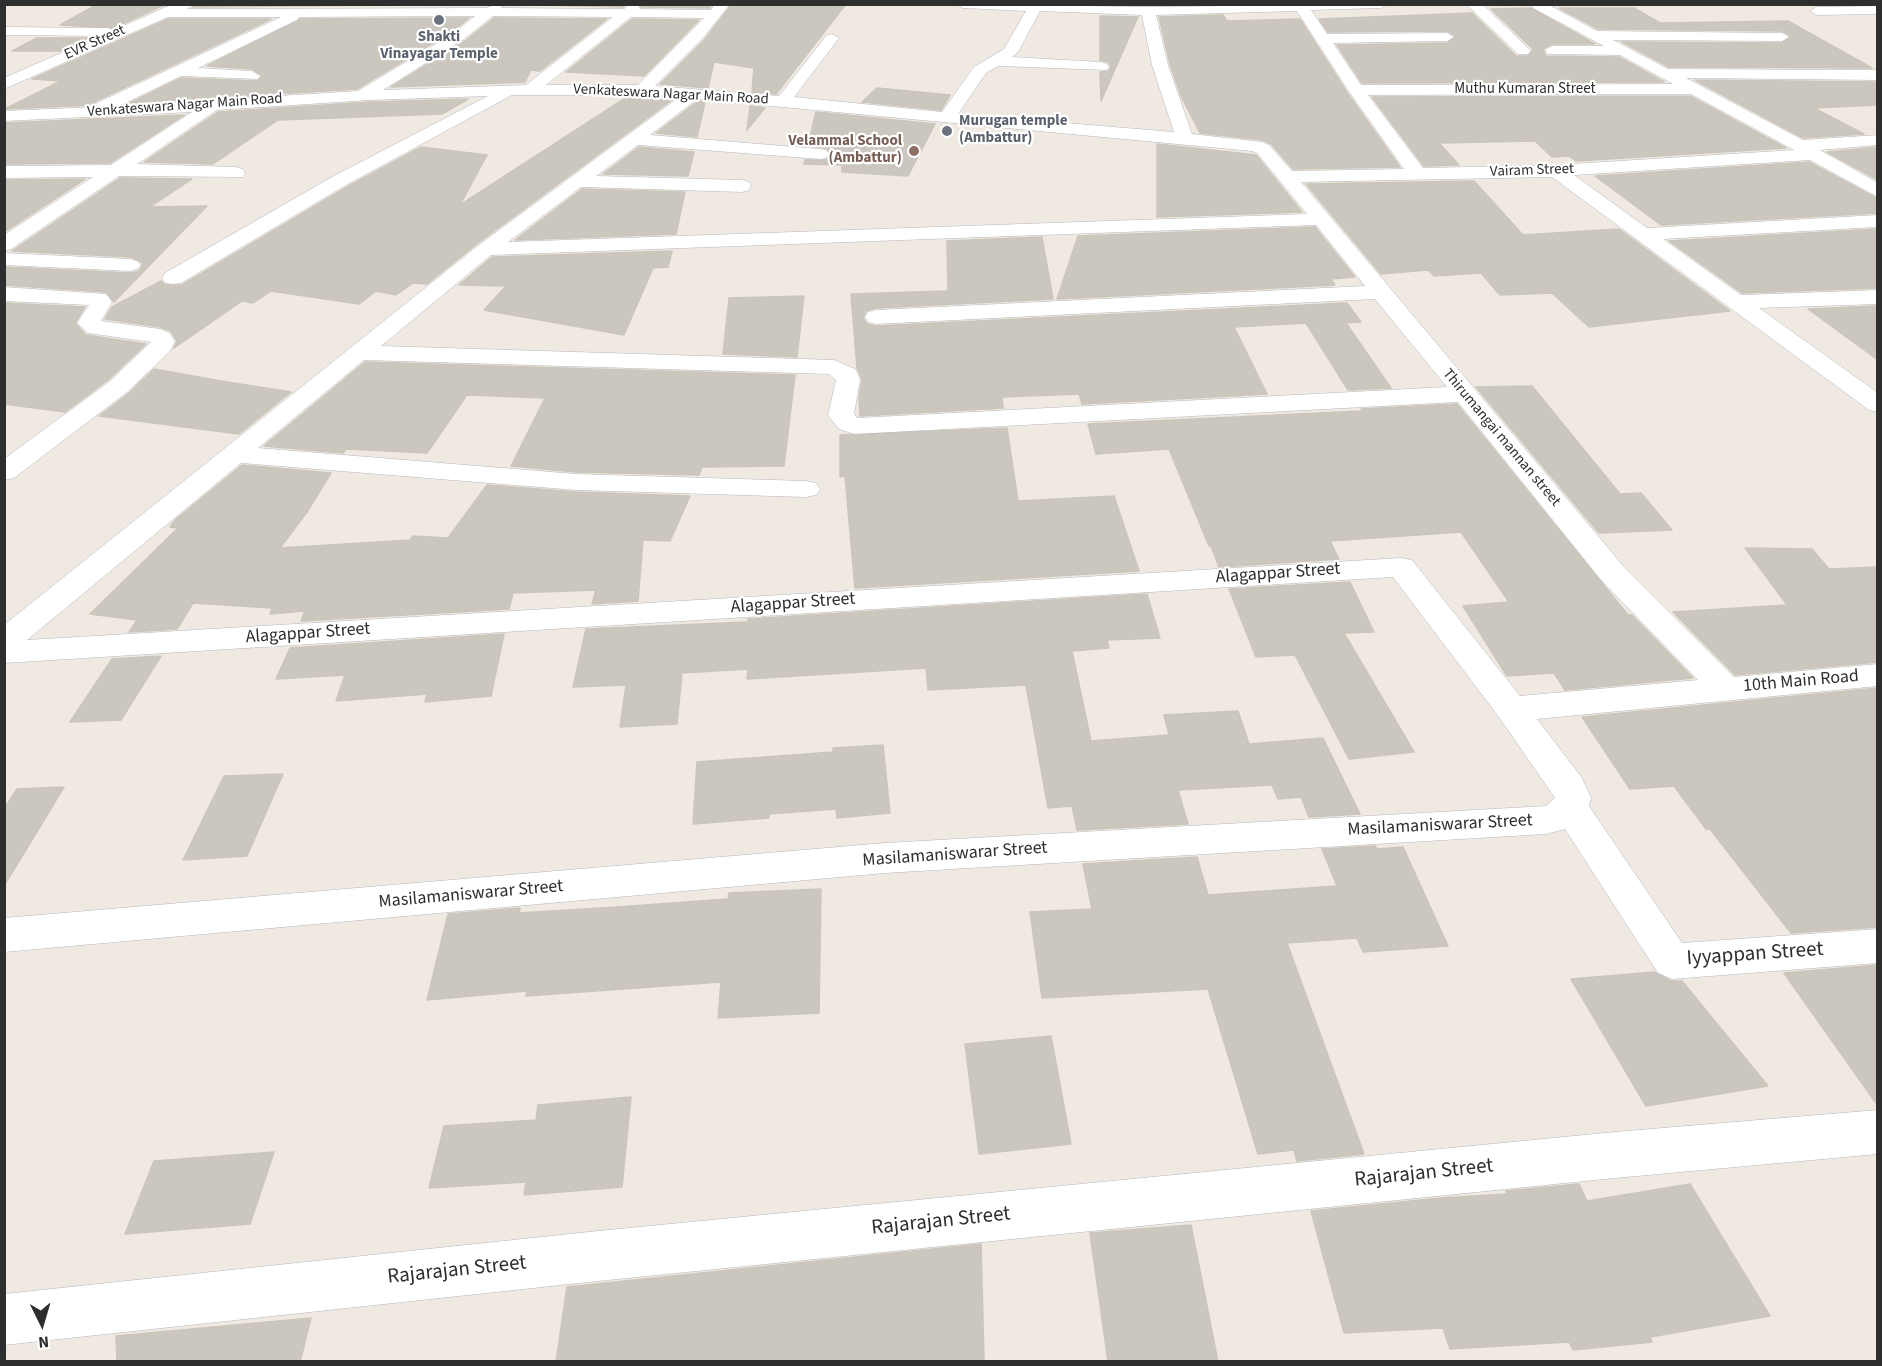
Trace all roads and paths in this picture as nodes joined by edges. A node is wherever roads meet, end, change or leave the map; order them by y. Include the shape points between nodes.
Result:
1 (186, 4) edge
2 (344, 4) edge
3 (963, 4) edge
4 (1382, 4) edge
5 (1473, 4) edge
6 (1527, 5) edge
7 (1539, 5) edge
8 (1302, 6) edge
9 (1045, 7) edge
10 (494, 8) edge
11 (633, 8) edge
12 (719, 9) edge
13 (1878, 10) edge
14 (1148, 11) junction
15 (1817, 11) dead end
16 (169, 12) junction
17 (299, 14) junction
18 (330, 14) junction
19 (4, 31) edge
20 (119, 32) junction
21 (1594, 35) junction
22 (1447, 37) dead end
23 (1782, 37) dead end
24 (832, 38) dead end
25 (1323, 39) junction
26 (1523, 51) dead end
27 (1553, 51) dead end
28 (1623, 51) junction
29 (996, 61) junction
30 (1101, 67) dead end
31 (178, 71) junction
32 (1665, 73) junction
33 (1878, 75) edge
34 (252, 76) dead end
35 (7, 82) edge
36 (1694, 89) junction
37 (520, 90) junction
38 (642, 90) junction
39 (1356, 90) junction
40 (694, 94) junction
41 (362, 95) junction
42 (783, 101) junction
43 (214, 105) junction
44 (90, 113) junction
45 (4, 116) edge
46 (947, 118) junction
47 (1185, 138) junction
48 (635, 139) junction
49 (1878, 140) edge
50 (1807, 150) junction
51 (820, 154) dead end
52 (120, 170) junction
53 (1556, 171) junction
54 (4, 172) edge
55 (236, 173) dead end
56 (1418, 175) junction
57 (1287, 177) junction
58 (576, 181) junction
59 (742, 186) dead end
60 (1878, 191) edge
61 (1322, 219) junction
62 (1878, 221) edge
63 (1642, 234) junction
64 (6, 247) edge
65 (486, 249) junction
66 (130, 266) dead end
67 (173, 278) dead end
68 (1382, 292) junction
69 (4, 294) edge
70 (1878, 297) edge
71 (1735, 302) junction
72 (876, 317) dead end
73 (361, 353) junction
74 (1463, 394) junction
75 (1878, 405) edge
76 (233, 454) junction
77 (4, 472) edge
78 (806, 489) dead end
79 (4, 642) edge
80 (4, 652) edge
81 (1878, 675) edge
82 (1725, 688) junction
83 (1511, 709) junction
84 (1570, 807) junction
85 (4, 935) edge
86 (1878, 946) edge
87 (1878, 1132) edge
88 (4, 1320) edge

1 - 16 street, EVR Street
2 - 18 street
3 - 9 street
4 - 8 street
5 - 26 street
6 - 7 street
7 - 21 street
8 - 14 street
8 - 25 street
9 - 14 street
9 - 29 street via 1010,52
10 - 11 street
10 - 18 street
10 - 41 street via 459,36
11 - 12 street
11 - 37 street
12 - 38 street
13 - 15 street
14 - 47 street via 1160,65
16 - 17 street
16 - 20 street, EVR Street
17 - 18 street
17 - 31 street
19 - 20 street
20 - 35 street, EVR Street
21 - 23 street
21 - 28 street
22 - 25 street
24 - 42 street
25 - 39 street
27 - 28 street
28 - 32 street
29 - 30 street
29 - 46 street via 980,70
31 - 34 street
31 - 44 street
32 - 33 street
32 - 36 street
36 - 39 street, Muthu Kumaran Street
36 - 50 street
37 - 38 street, Venkateswara Nagar Main Road
37 - 41 street, Venkateswara Nagar Main Road
37 - 67 street via 339,181
38 - 40 street, Venkateswara Nagar Main Road
39 - 56 street
40 - 42 street, Venkateswara Nagar Main Road
40 - 48 street
41 - 43 street, Venkateswara Nagar Main Road
42 - 46 street, Venkateswara Nagar Main Road
43 - 44 street, Venkateswara Nagar Main Road
43 - 52 street
44 - 45 street, Venkateswara Nagar Main Road
46 - 47 street, Venkateswara Nagar Main Road
47 - 57 street, Venkateswara Nagar Main Road via 1263,149
48 - 51 street
48 - 58 street
49 - 50 street, Vairam Street
50 - 53 street, Vairam Street
50 - 60 street
52 - 54 street
52 - 55 street
52 - 64 street
53 - 56 street, Vairam Street
53 - 63 street
56 - 57 street, Vairam Street
57 - 61 street, Thirumangai mannan street
58 - 59 street
58 - 65 street
61 - 65 street
61 - 68 street, Thirumangai mannan street
62 - 63 street
63 - 71 street
64 - 66 street
65 - 73 street
68 - 72 street
68 - 74 street, Thirumangai mannan street
69 - 77 street via 98,299 99,307 88,323 96,328 152,334 163,342 118,387
70 - 71 street
71 - 75 street
73 - 74 street via 834,367 846,374 841,415 854,426
73 - 76 street
74 - 82 street, Thirumangai mannan street via 1613,574
76 - 78 street via 576,482
76 - 79 street
80 - 83 street, Alagappar Street via 1401,567
81 - 82 street, 10th Main Road
82 - 83 street
83 - 84 street via 1569,788 1573,798
84 - 85 street, Masilamaniswarar Street via 1561,816 1546,820 885,858
84 - 86 street, Iyyappan Street via 1672,961
87 - 88 street, Rajarajan Street via 645,1252

